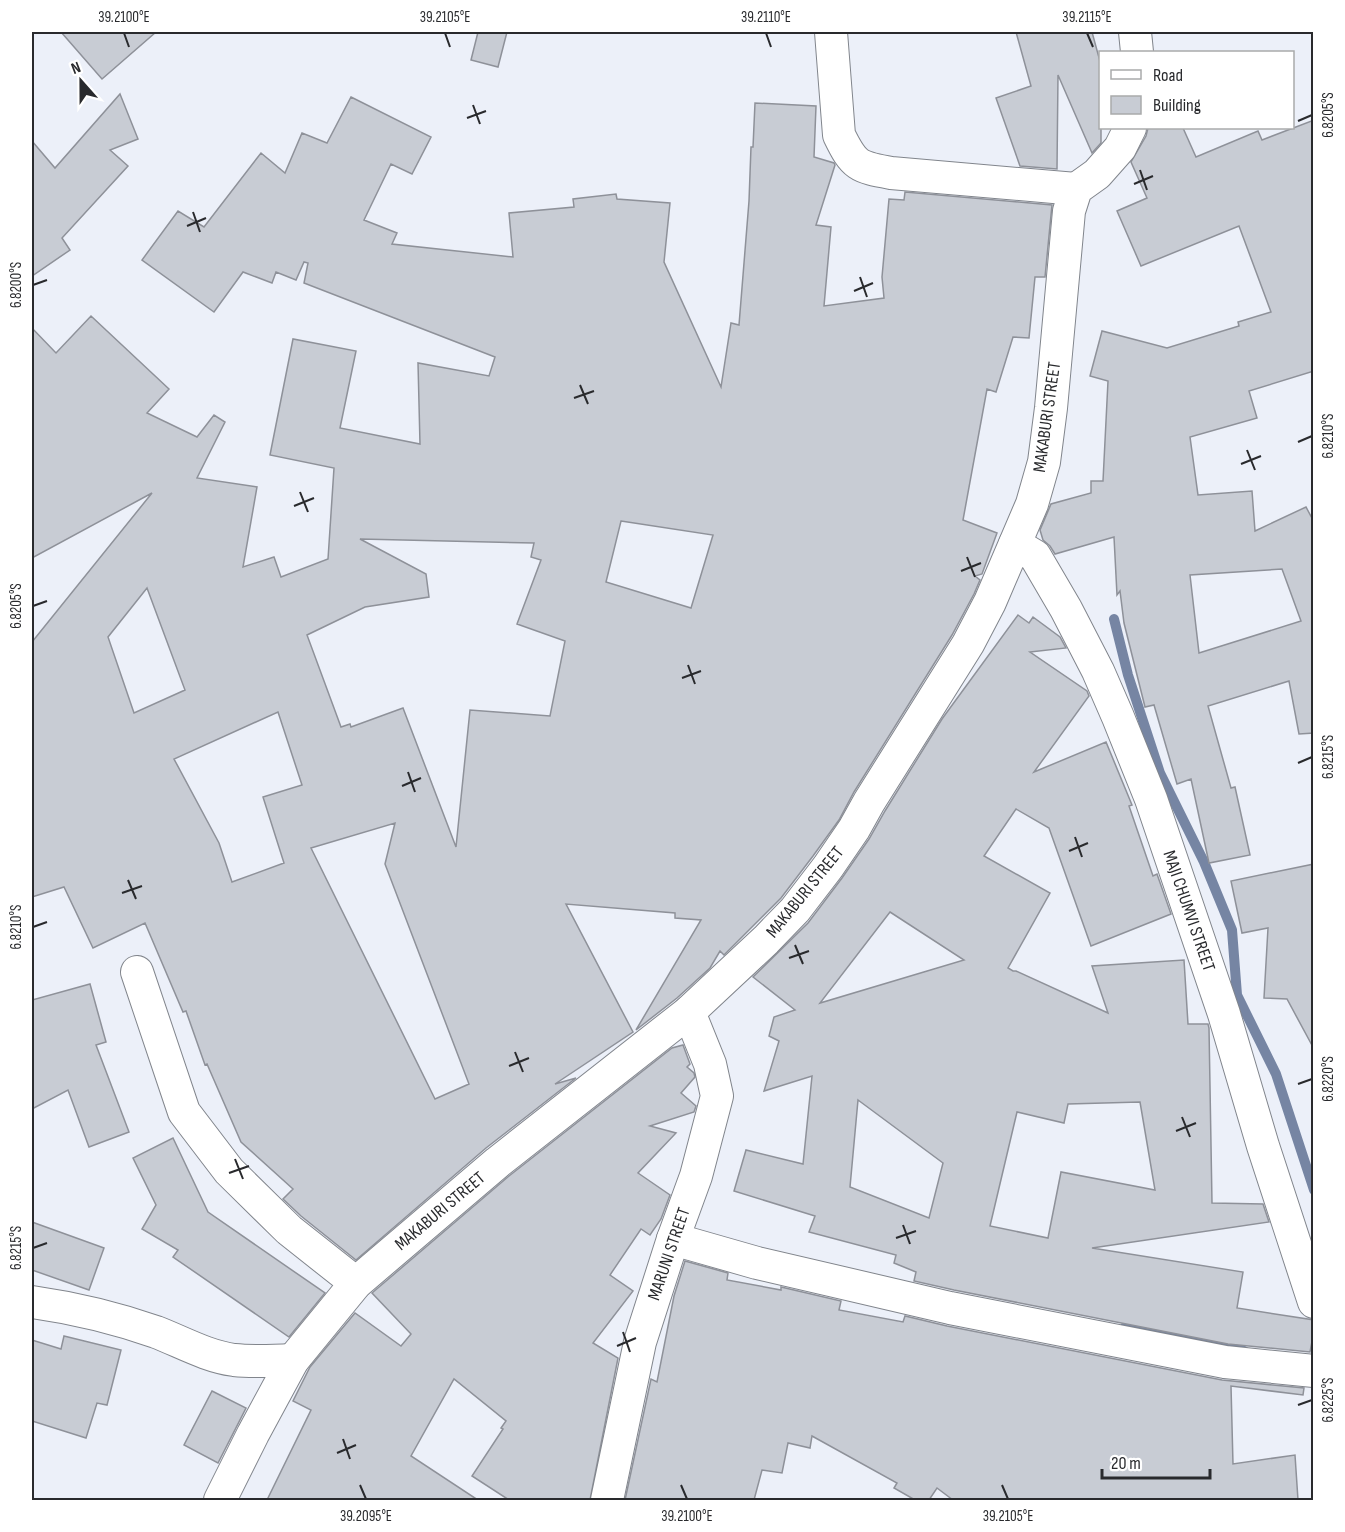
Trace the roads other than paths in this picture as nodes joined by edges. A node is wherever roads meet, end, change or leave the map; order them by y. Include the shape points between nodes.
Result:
1 (831, 32) edge
2 (1134, 32) edge
3 (1137, 51) edge
4 (1130, 129) edge
5 (1076, 189) junction
6 (1016, 544) junction
7 (137, 972) dead end
8 (689, 1012) junction
9 (673, 1239) junction
10 (356, 1283) junction
11 (32, 1302) edge
12 (1314, 1302) edge
13 (293, 1360) junction
14 (1314, 1371) edge
15 (220, 1500) edge
16 (607, 1500) edge

1 - 5 street via 839,135 854,161 864,168
2 - 3 street
4 - 5 street via 1120,148 1097,174
5 - 6 street, MAKABURI STREET via 1067,228 1044,462
6 - 8 street, MAKABURI STREET via 968,644 828,867 795,910
6 - 12 street, MAJI CHUMVI STREET via 1035,556 1119,717 1224,1014
7 - 10 street via 184,1112 228,1172 289,1230
8 - 9 street, MARUNI STREET via 710,1064 717,1096 696,1176
8 - 10 street, MAKABURI STREET via 498,1162
9 - 14 street via 950,1308 1226,1362
9 - 16 street, MARUNI STREET via 640,1342
10 - 13 street, MAKABURI STREET
11 - 13 street via 105,1317 232,1360
13 - 15 street, MAKABURI STREET

